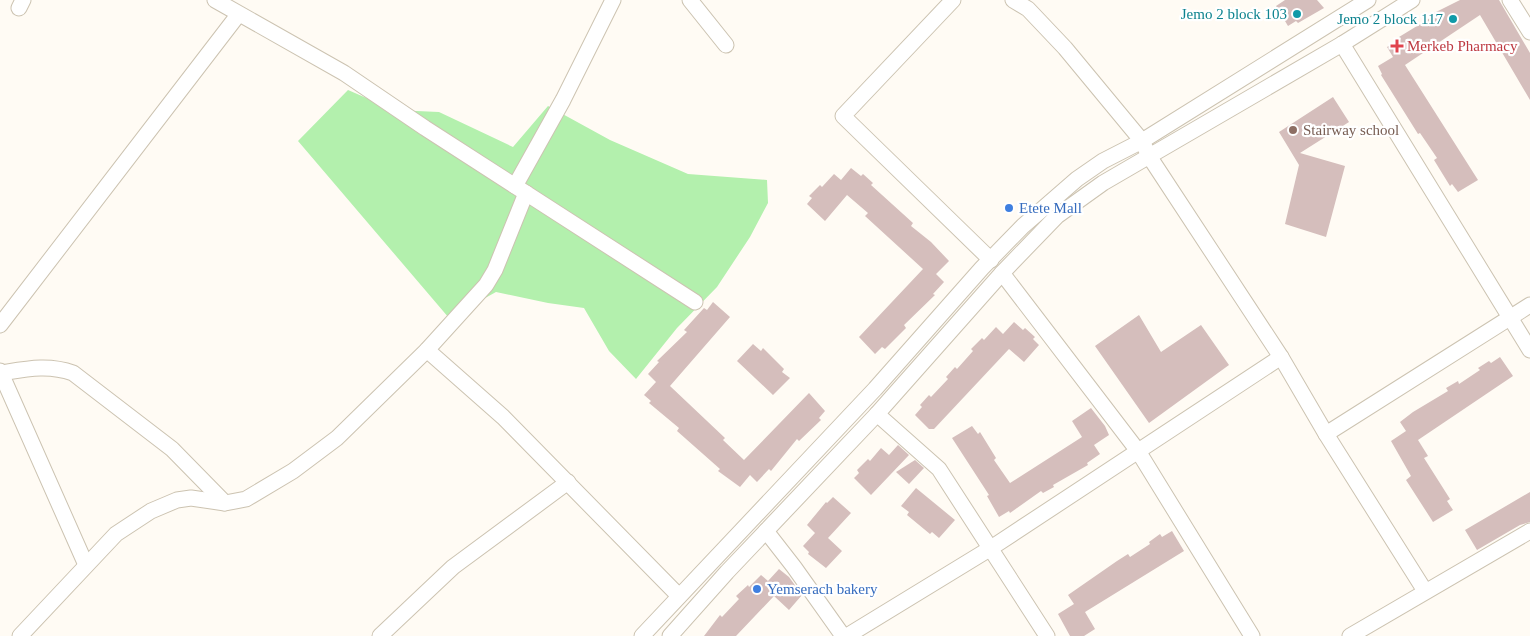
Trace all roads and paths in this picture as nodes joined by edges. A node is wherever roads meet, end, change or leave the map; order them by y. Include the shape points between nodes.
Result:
1 (215, 0) edge
2 (613, 0) edge
3 (690, 0) edge
4 (952, 0) edge
5 (1013, 0) edge
6 (1368, 0) edge
7 (1412, 0) edge
8 (1510, 0) edge
9 (238, 15) junction
10 (1530, 32) edge
11 (1342, 44) junction
12 (726, 45) dead end
13 (1142, 141) junction
14 (1149, 156) junction
15 (520, 190) junction
16 (990, 260) junction
17 (1002, 273) junction
18 (695, 302) dead end
19 (1530, 305) edge
20 (1510, 318) junction
21 (0, 325) edge
22 (427, 350) junction
23 (1530, 350) edge
24 (1281, 357) junction
25 (0, 372) edge
26 (877, 414) junction
27 (1326, 434) junction
28 (1138, 451) junction
29 (568, 482) junction
30 (225, 503) junction
31 (766, 531) junction
32 (1530, 531) edge
33 (991, 548) junction
34 (715, 558) junction
35 (86, 565) junction
36 (727, 572) junction
37 (1425, 591) junction
38 (679, 596) junction
39 (20, 636) edge
40 (380, 636) edge
41 (642, 636) edge
42 (670, 636) edge
43 (845, 636) edge
44 (1047, 636) edge
45 (1252, 636) edge
46 (1350, 636) edge

1 - 9 street
2 - 15 street
3 - 12 street
4 - 16 street via 843,116
5 - 13 street via 1028,9 1065,48
6 - 13 street
7 - 11 street
8 - 10 street
9 - 15 street via 344,73
9 - 21 street
11 - 14 street
11 - 20 street
13 - 14 street
13 - 16 street via 1078,178
14 - 17 street via 1057,216
14 - 24 street
15 - 18 street
15 - 22 street via 495,270 486,285
16 - 34 street via 875,389
17 - 26 street
17 - 28 street
19 - 20 street
20 - 23 street
20 - 27 street
22 - 29 street via 503,417
22 - 30 street via 336,438 293,471 246,499
24 - 27 street
24 - 28 street
25 - 30 street via 41,366 73,373 172,449
25 - 35 street
26 - 31 street
26 - 33 street via 939,469
27 - 37 street
28 - 33 street
28 - 45 street
29 - 38 street
29 - 40 street via 453,568
30 - 35 street via 191,498 150,511 116,534
31 - 36 street
31 - 43 street
32 - 37 street
33 - 43 street
33 - 44 street
34 - 36 street
34 - 38 street
35 - 39 street
36 - 42 street
37 - 46 street
38 - 41 street

